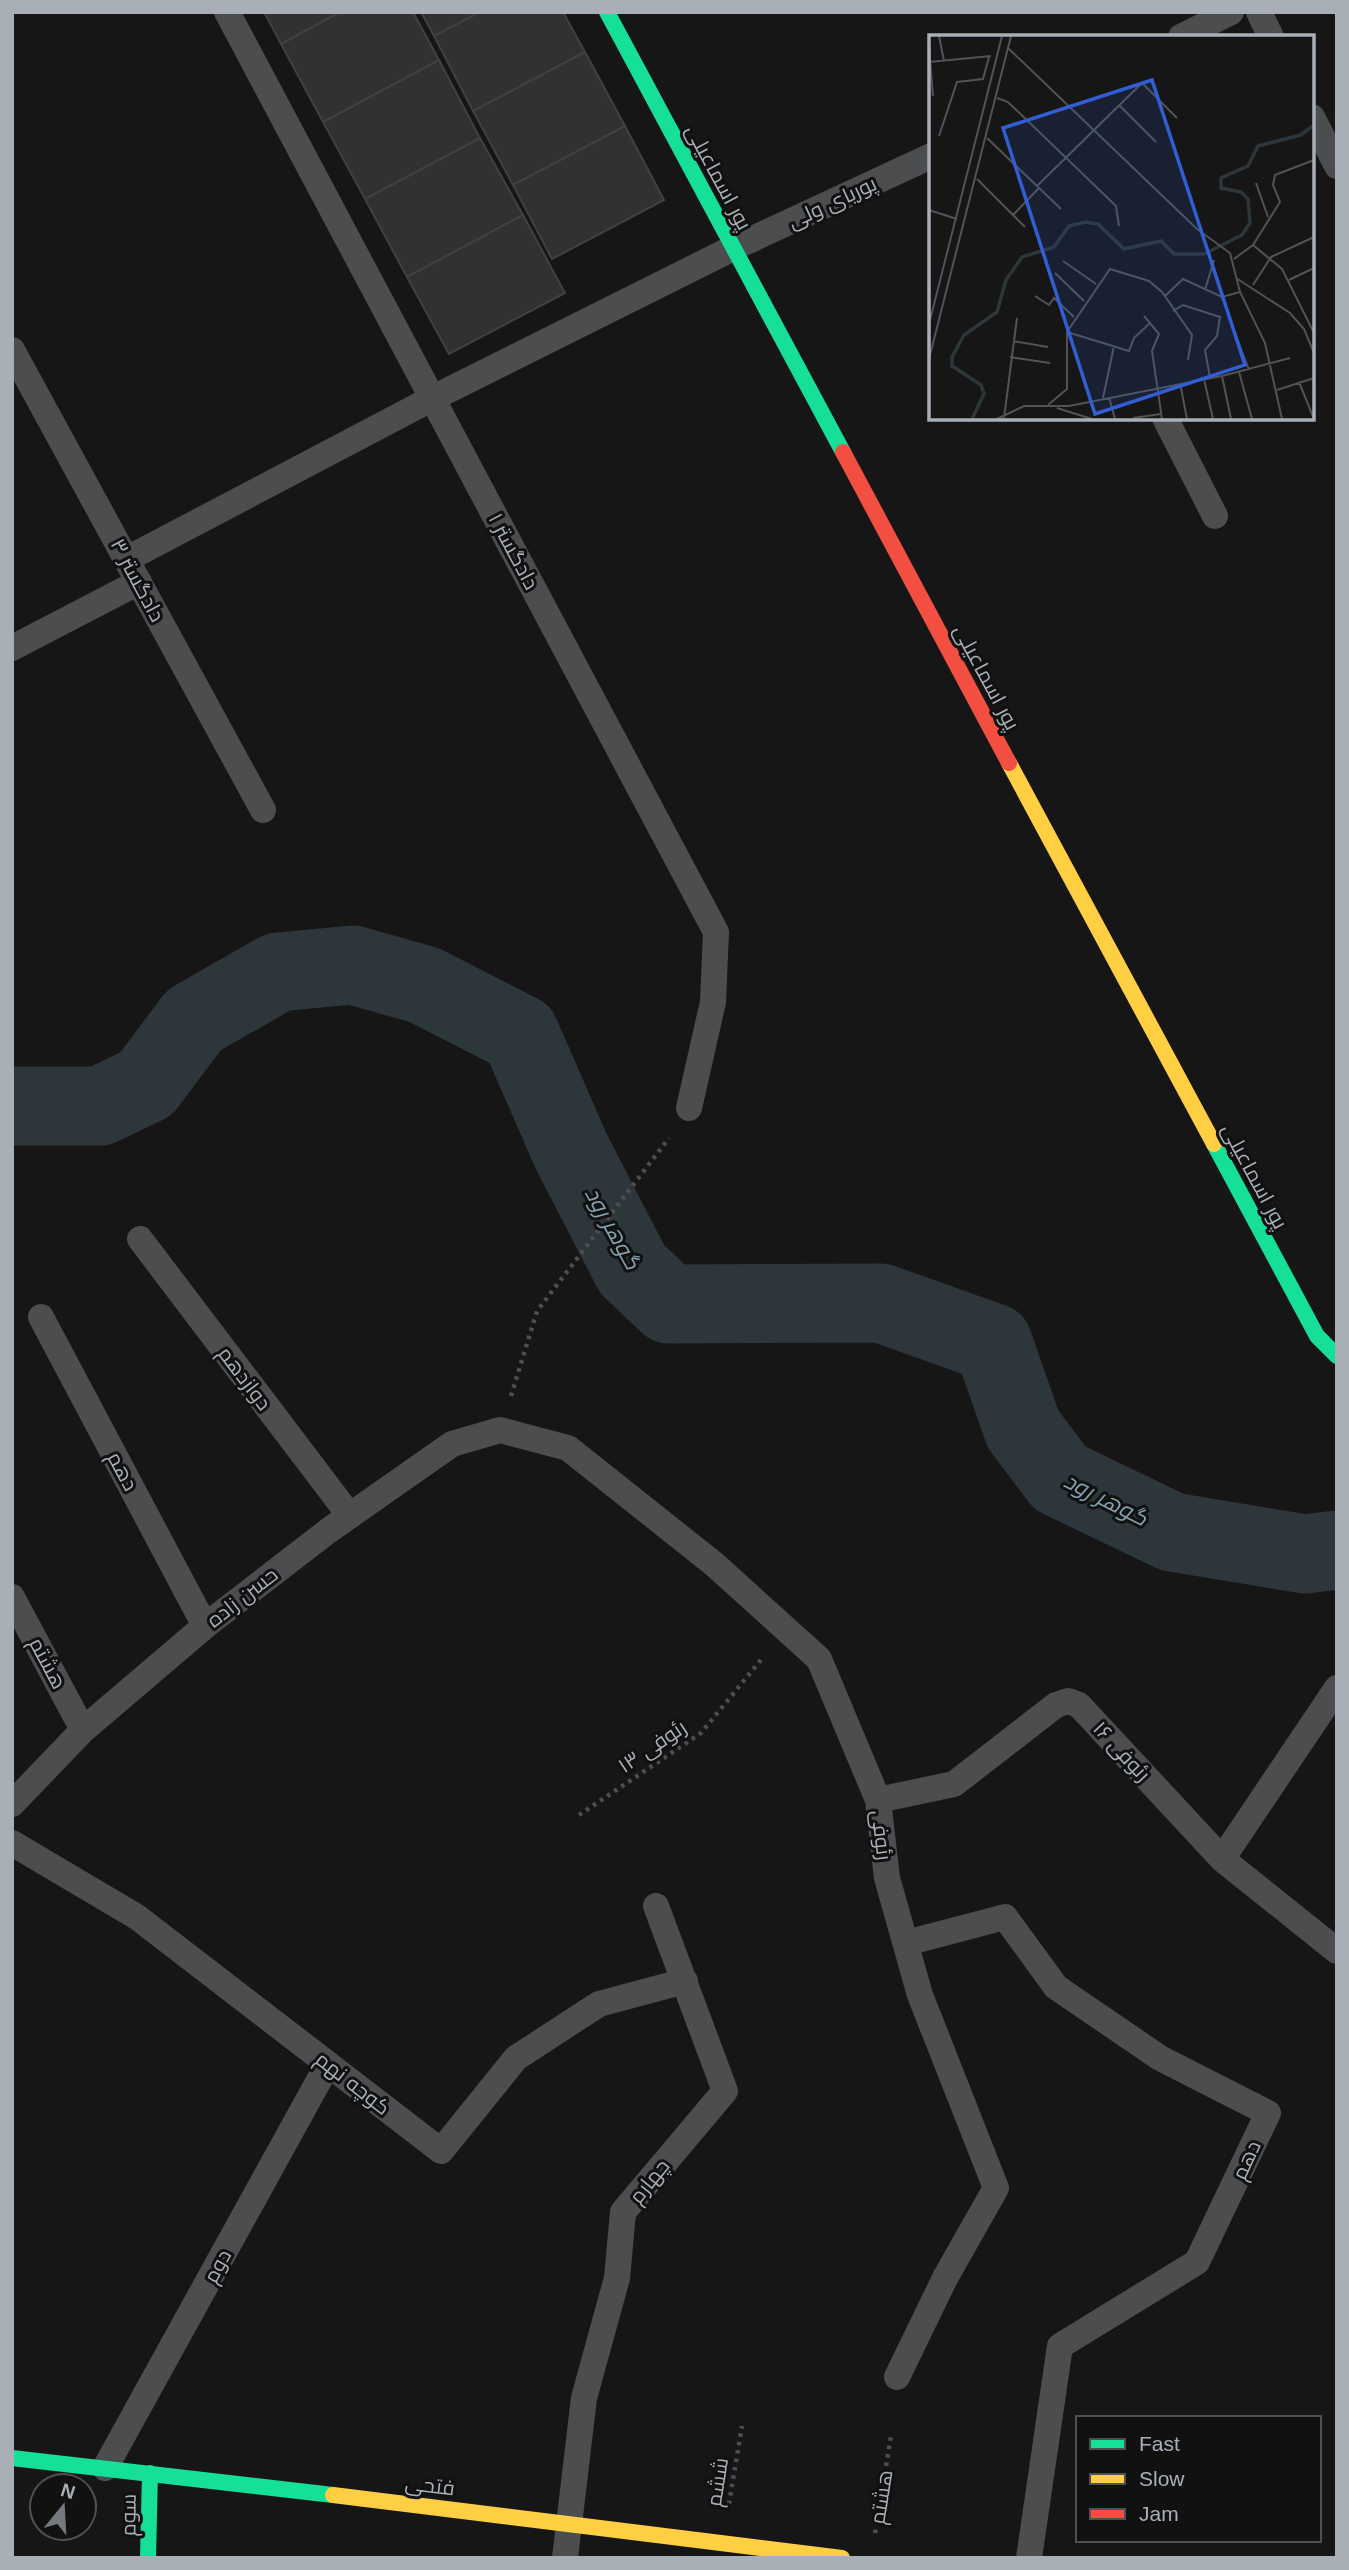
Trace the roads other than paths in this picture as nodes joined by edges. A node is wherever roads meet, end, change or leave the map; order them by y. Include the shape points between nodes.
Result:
1 (227, 12) edge
2 (607, 12) edge
3 (1231, 12) edge
4 (1259, 12) edge
5 (1185, 35) edge
6 (1270, 35) edge
7 (1314, 121) edge
8 (929, 157) edge
9 (1337, 166) edge
10 (733, 248) junction
11 (12, 349) edge
12 (433, 398) junction
13 (1167, 420) edge
14 (1215, 516) dead end
15 (133, 570) junction
16 (12, 648) edge
17 (263, 810) dead end
18 (689, 1108) dead end
19 (140, 1240) dead end
20 (41, 1317) dead end
21 (1337, 1356) edge
22 (500, 1430) joint
23 (350, 1516) junction
24 (12, 1597) edge
25 (205, 1626) junction
26 (1337, 1688) edge
27 (83, 1730) junction
28 (877, 1800) junction
29 (12, 1804) edge
30 (12, 1843) edge
31 (1222, 1859) junction
32 (656, 1906) dead end
33 (906, 1943) junction
34 (1337, 1951) edge
35 (685, 1981) junction
36 (328, 2064) junction
37 (897, 2377) dead end
38 (12, 2458) edge
39 (105, 2468) junction
40 (150, 2473) junction
41 (570, 2524) junction
42 (769, 2553) edge
43 (148, 2558) edge
44 (565, 2558) edge
45 (842, 2558) edge
46 (1029, 2558) edge

1 - 12 lane, دادگستر ۱
2 - 10 street, پور اسماعیلی
3 - 5 lane
4 - 6 lane
7 - 9 lane
8 - 10 lane, پوریای ولی
10 - 12 lane, پوریای ولی
10 - 21 street, پور اسماعیلی via 1317,1336
11 - 15 lane, دادگستر ۳
12 - 15 lane, پوریای ولی
12 - 18 lane, دادگستر ۱ via 716,932 713,1002
13 - 14 lane
15 - 16 lane, پوریای ولی
15 - 17 lane, دادگستر ۳
19 - 23 lane, دوازدهم
20 - 25 lane, دهم
22 - 23 lane, حسن زاده via 452,1444
22 - 28 lane, رئوفی via 568,1448 714,1564 819,1659
23 - 25 lane, حسن زاده
24 - 27 lane, هشتم
25 - 27 lane, حسن زاده
26 - 31 lane
27 - 29 lane, حسن زاده
28 - 31 lane, رئوفی ۱۶ via 954,1784 1056,1705 1068,1701 1079,1705
28 - 33 lane, رئوفی via 887,1878
30 - 36 lane, کوچه نهم via 137,1917
31 - 34 lane, رئوفی ۱۶
32 - 35 lane, چهارم
33 - 37 lane, رئوفی via 920,1995 996,2188
33 - 46 lane, دهم via 1005,1917 1056,1987 1160,2058 1268,2113 1197,2262 1060,2346
35 - 36 lane, کوچه نهم via 599,2004 516,2057 441,2151
35 - 41 lane, چهارم via 725,2091 623,2212 617,2278 584,2398
36 - 39 lane, دوم
38 - 39 street, فتحی
39 - 40 street, فتحی
40 - 41 street, فتحی
40 - 43 street, سوم
41 - 42 street, فتحی
41 - 44 lane
42 - 45 street, فتحی

